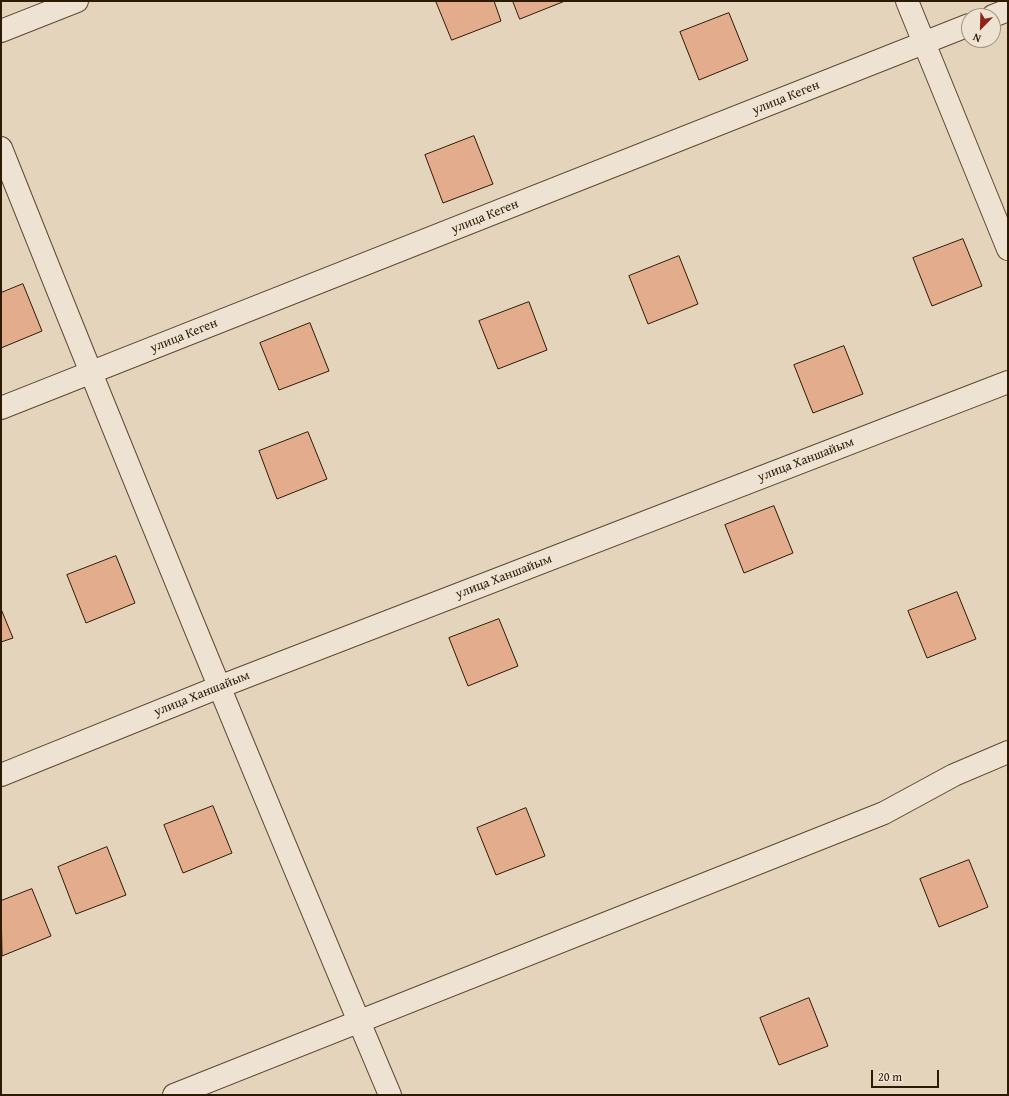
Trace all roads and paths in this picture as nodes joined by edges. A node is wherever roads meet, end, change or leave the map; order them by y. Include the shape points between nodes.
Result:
1 (77, 1) edge
2 (907, 1) edge
3 (961, 28) edge
4 (1, 31) edge
5 (924, 43) junction
6 (1, 148) edge
7 (1008, 249) edge
8 (90, 373) junction
9 (1008, 382) edge
10 (1, 408) edge
11 (219, 687) junction
12 (1008, 752) edge
13 (1, 775) edge
14 (359, 1022) junction
15 (174, 1095) edge
16 (390, 1095) edge

1 - 4 street
2 - 5 street
3 - 5 street, улица Кеген
5 - 7 street
5 - 8 street, улица Кеген
6 - 8 street
8 - 10 street, улица Кеген
8 - 11 street
9 - 11 street, улица Ханшайым
11 - 13 street, улица Ханшайым
11 - 14 street
12 - 14 street via 954,775 884,812
14 - 15 street
14 - 16 street

